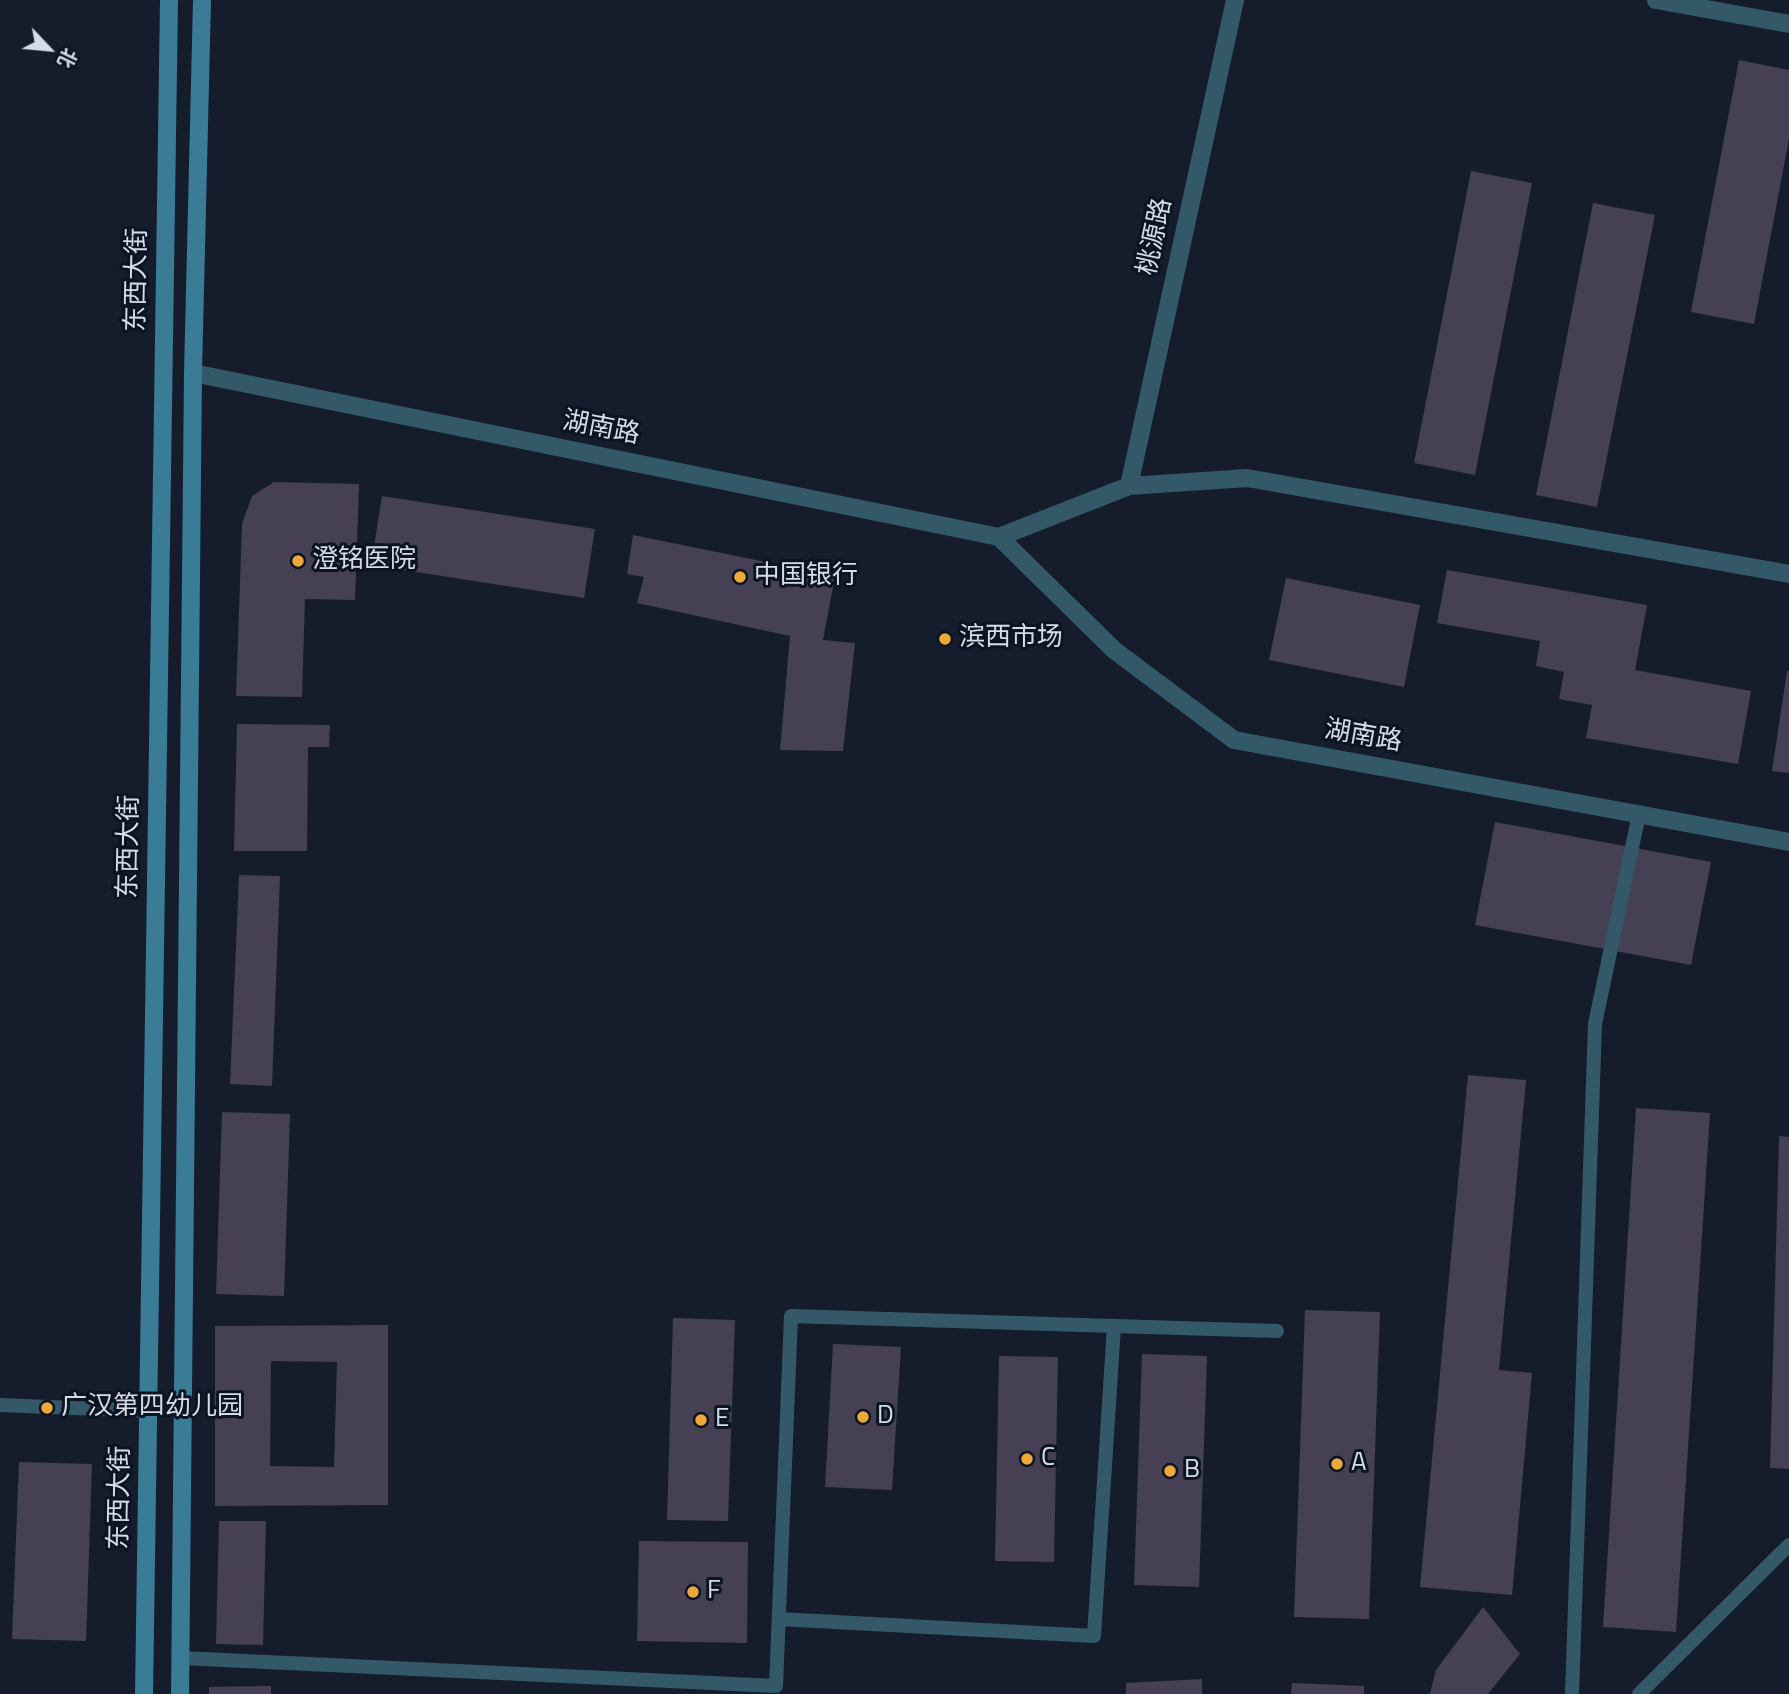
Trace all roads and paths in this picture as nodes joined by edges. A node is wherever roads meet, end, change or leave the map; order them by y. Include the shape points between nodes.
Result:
1 (169, 0) edge
2 (202, 0) edge
3 (1235, 0) edge
4 (1656, 0) edge
5 (1789, 24) edge
6 (193, 373) junction
7 (1129, 486) junction
8 (999, 537) junction
9 (1789, 573) edge
10 (1639, 814) junction
11 (1789, 842) edge
12 (1114, 1326) junction
13 (1277, 1331) dead end
14 (0, 1405) edge
15 (148, 1411) junction
16 (1789, 1545) edge
17 (779, 1619) junction
18 (181, 1658) junction
19 (144, 1694) edge
20 (180, 1694) edge
21 (1572, 1694) edge
22 (1639, 1694) edge

1 - 15 street, 东西大街
2 - 6 street
3 - 7 street, 桃源路
4 - 5 street
6 - 8 street, 湖南路
6 - 18 street
7 - 8 street
7 - 9 street via 1247,478
8 - 10 street, 湖南路 via 1114,650 1234,740
10 - 11 street, 湖南路
10 - 21 lane via 1595,1024
12 - 13 lane
12 - 17 lane via 1094,1636
12 - 17 lane via 791,1316
14 - 15 lane
15 - 19 street, 东西大街
16 - 22 lane
17 - 18 lane via 776,1686
18 - 20 street

